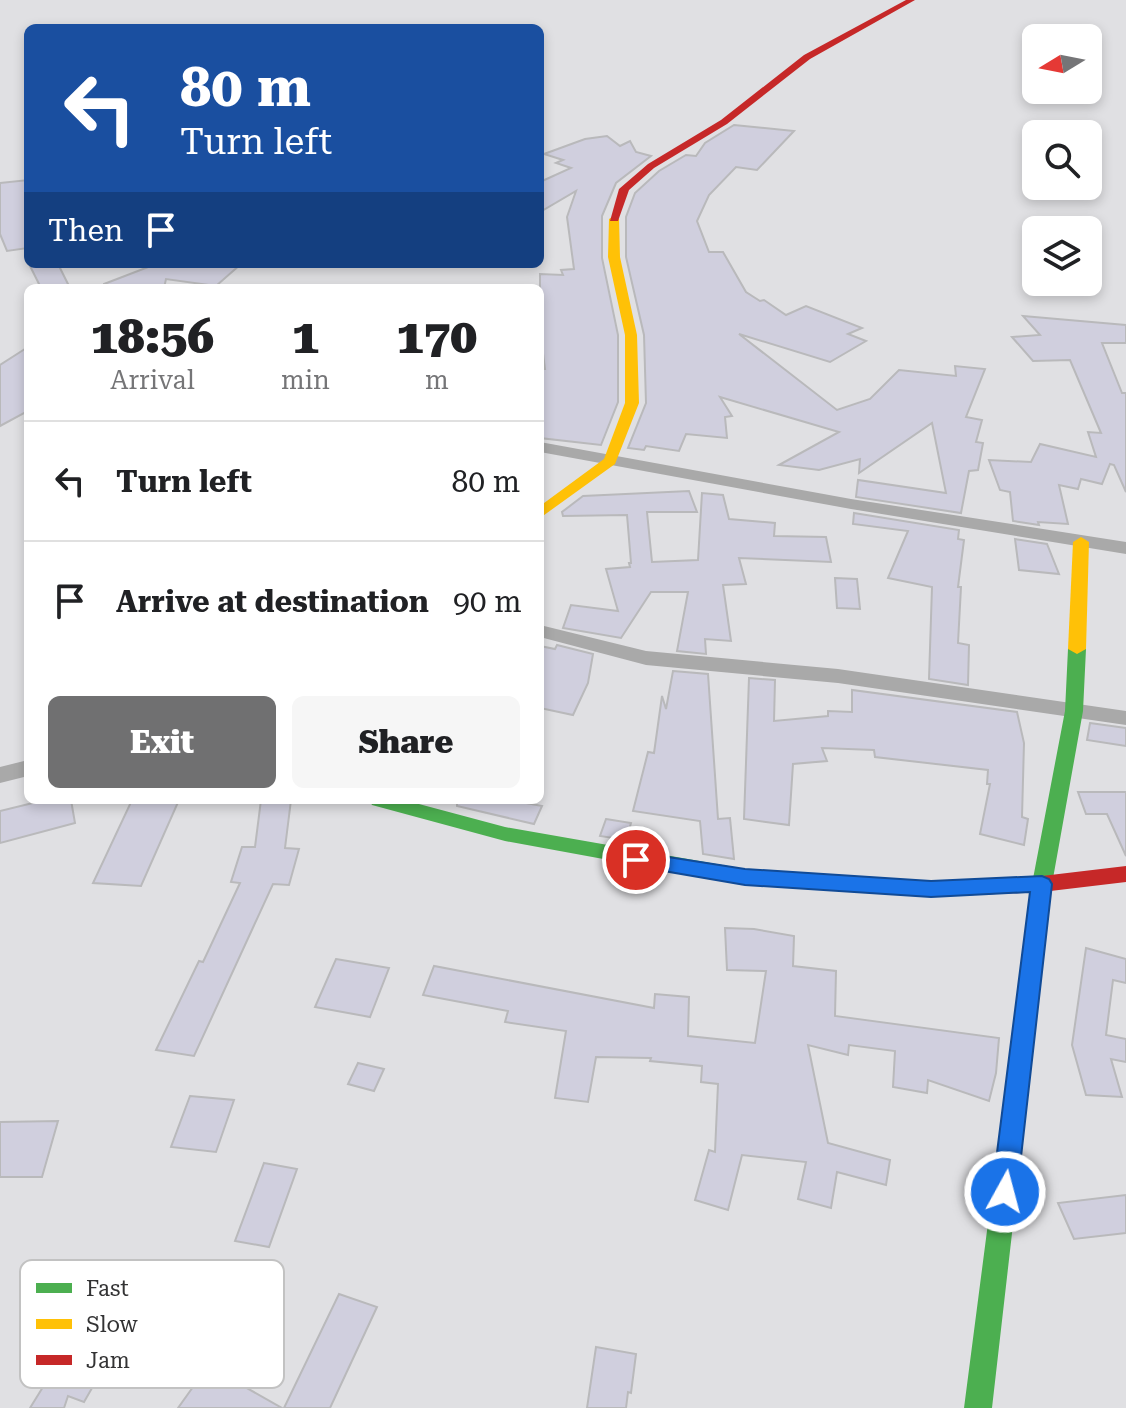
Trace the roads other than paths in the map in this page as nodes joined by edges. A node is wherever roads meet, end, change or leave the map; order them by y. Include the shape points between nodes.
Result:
1 (911, 0) edge
2 (544, 448) edge
3 (610, 461) junction
4 (544, 510) edge
5 (1081, 542) junction
6 (1126, 548) edge
7 (544, 632) edge
8 (1074, 711) junction
9 (1126, 718) edge
10 (24, 769) edge
11 (0, 775) edge
12 (394, 804) edge
13 (1126, 874) edge
14 (1042, 884) junction
15 (978, 1408) edge

1 - 3 street via 807,57 724,122 651,166 624,189 614,216 614,257 631,335 632,403
2 - 3 street
3 - 4 street
3 - 5 street
5 - 6 street
5 - 8 street
7 - 8 street via 646,658 838,676
8 - 9 street
8 - 14 street
10 - 11 street
12 - 14 street via 505,834 745,877 931,889
13 - 14 street
14 - 15 street

